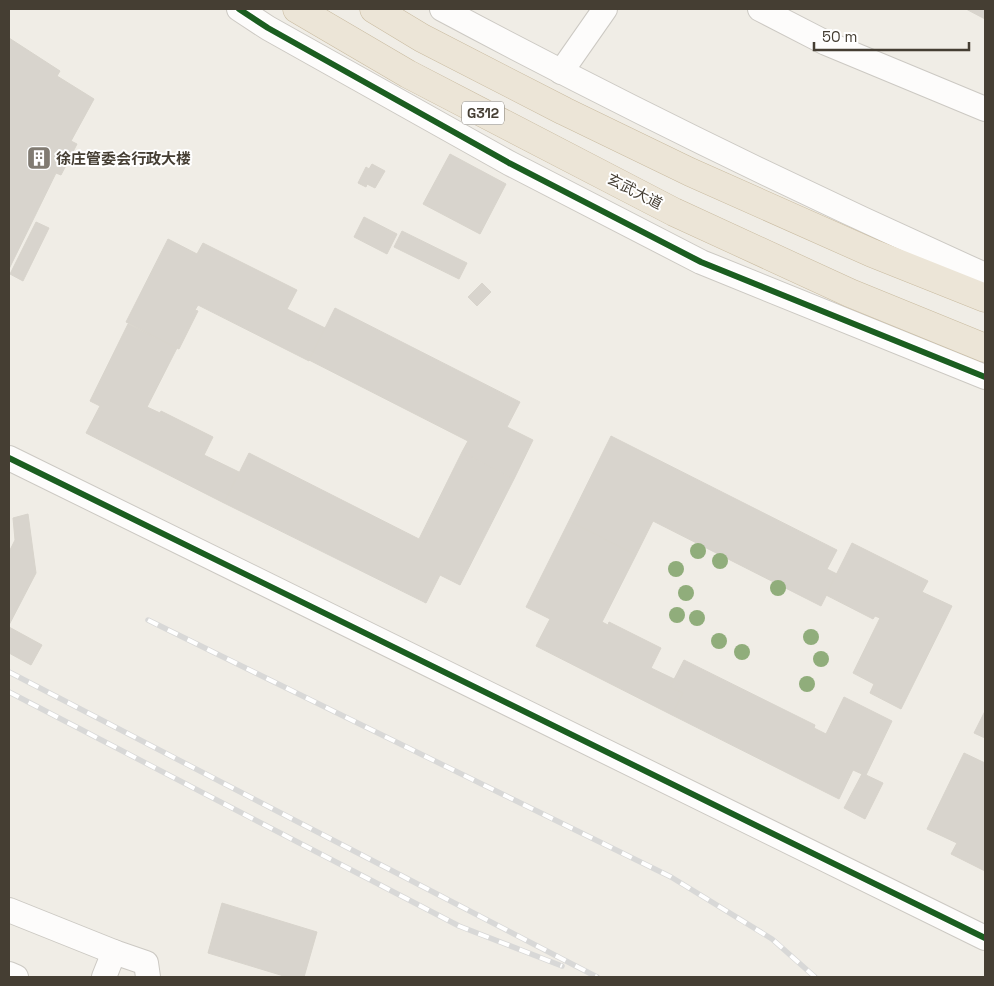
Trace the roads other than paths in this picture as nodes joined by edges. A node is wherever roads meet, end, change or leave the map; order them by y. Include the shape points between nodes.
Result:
1 (239, 9) edge
2 (297, 9) edge
3 (374, 9) edge
4 (442, 9) edge
5 (605, 9) edge
6 (760, 9) edge
7 (561, 72) junction
8 (985, 109) edge
9 (985, 276) edge
10 (985, 298) edge
11 (985, 348) edge
12 (985, 377) edge
13 (9, 458) edge
14 (9, 910) edge
15 (985, 938) edge
16 (114, 952) junction
17 (9, 974) edge
18 (16, 977) edge
19 (104, 977) edge
20 (148, 977) edge

1 - 12 street via 509,163 701,262
2 - 11 highway, 玄武大道 / G312 via 408,74 674,212 850,293
3 - 10 highway, G312 via 422,38 690,172 872,253
4 - 7 street
5 - 7 street
6 - 8 street via 826,43
7 - 9 street
13 - 15 street
14 - 16 street
16 - 19 street
16 - 20 street via 146,963
17 - 18 street

